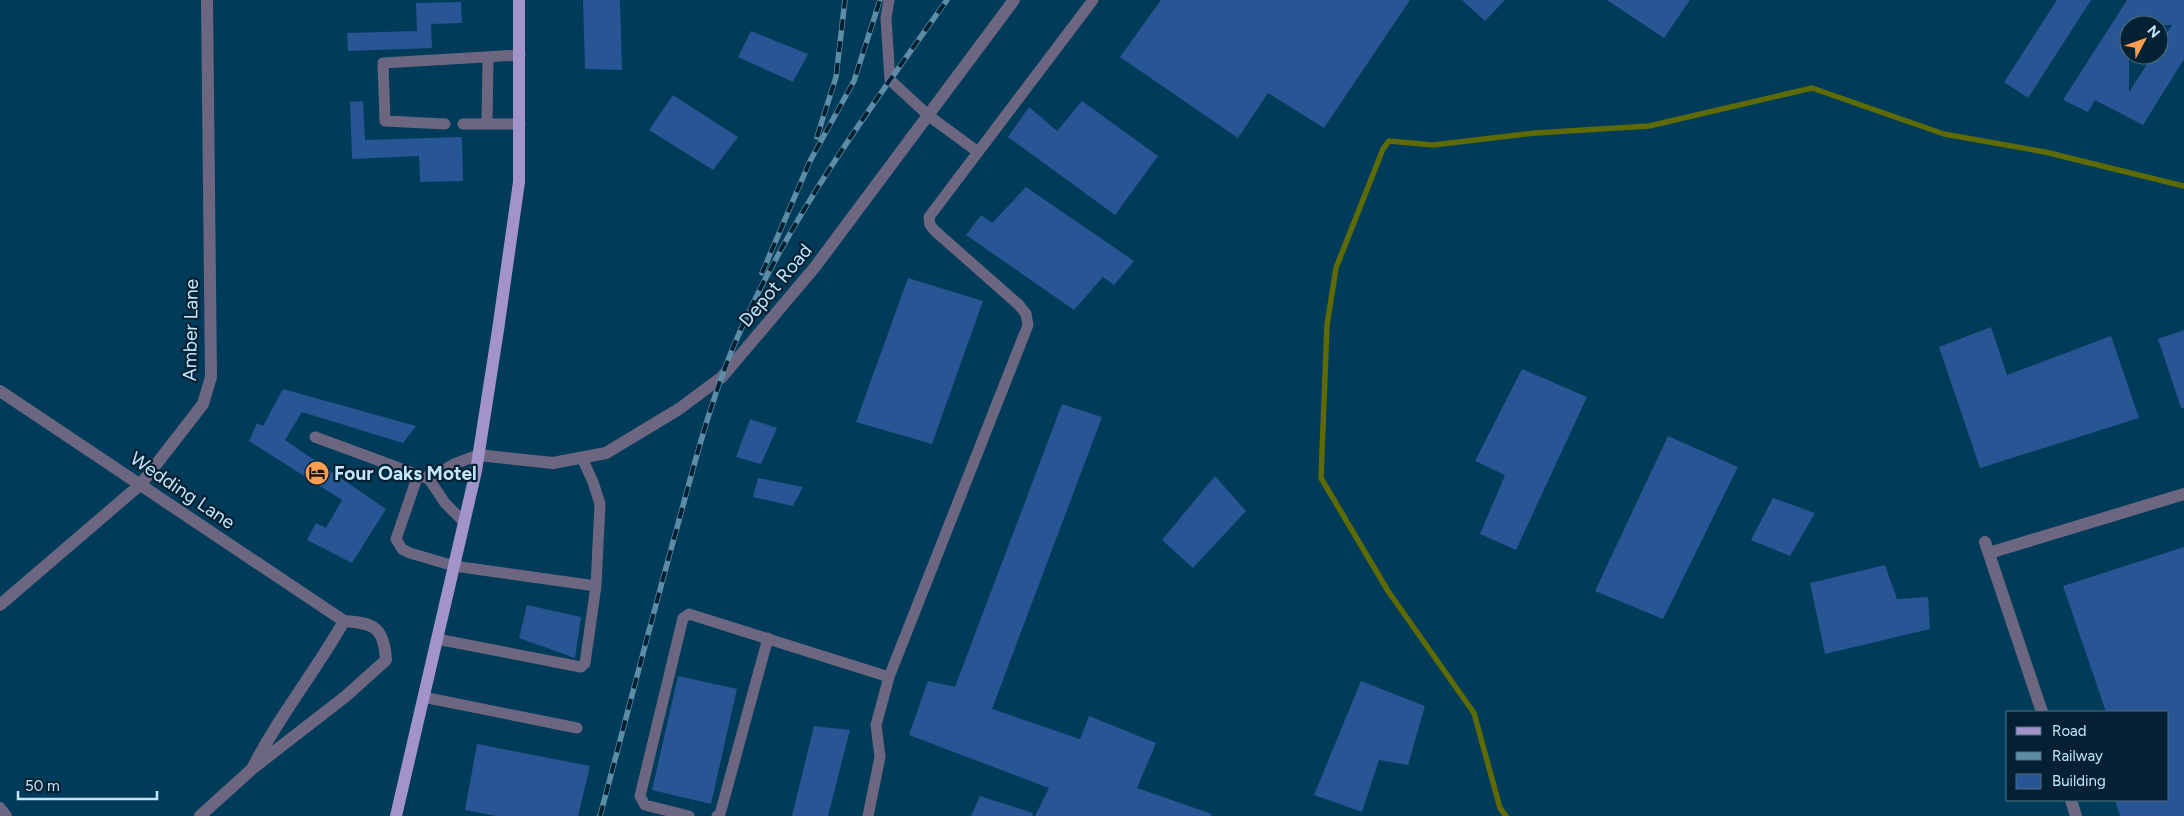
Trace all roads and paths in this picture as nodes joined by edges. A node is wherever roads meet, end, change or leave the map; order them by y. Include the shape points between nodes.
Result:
1 (208, 0) edge
2 (520, 0) edge
3 (889, 0) edge
4 (1014, 0) edge
5 (1093, 0) edge
6 (520, 55) junction
7 (488, 57) junction
8 (929, 116) junction
9 (444, 124) dead end
10 (463, 124) dead end
11 (487, 124) junction
12 (520, 124) junction
13 (978, 152) junction
14 (0, 391) edge
15 (315, 437) dead end
16 (478, 455) junction
17 (582, 458) junction
18 (423, 477) junction
19 (141, 484) junction
20 (2184, 494) edge
21 (464, 522) junction
22 (454, 566) junction
23 (596, 586) junction
24 (0, 605) edge
25 (344, 621) junction
26 (768, 638) junction
27 (437, 639) junction
28 (890, 677) junction
29 (423, 697) junction
30 (2042, 711) edge
31 (577, 728) dead end
32 (252, 769) junction
33 (2071, 801) edge
34 (0, 808) edge
35 (6, 816) edge
36 (200, 816) edge
37 (396, 816) edge
38 (689, 816) edge
39 (717, 816) edge
40 (868, 816) edge
41 (2076, 816) edge

1 - 19 street, Amber Lane via 211,377 203,404
2 - 6 main road
3 - 8 lane via 886,18 890,80
4 - 8 street, Depot Road
5 - 13 lane
6 - 7 lane
6 - 12 main road
7 - 9 lane via 383,63 385,121
7 - 11 lane
8 - 13 lane
8 - 17 street, Depot Road via 815,267 722,377 679,409 606,453
10 - 11 lane
11 - 12 lane
12 - 16 main road via 519,182
13 - 28 lane via 929,217 930,225 1019,305 1028,324
14 - 19 street, Wedding Lane
15 - 18 lane
16 - 17 street, Depot Road via 552,463
16 - 18 lane
16 - 21 main road
17 - 23 lane via 600,504
18 - 21 lane
18 - 22 lane via 396,538 402,549 410,554
19 - 24 street, Amber Lane
19 - 25 street, Wedding Lane
20 - 30 street via 1987,548
21 - 22 main road
22 - 23 lane
22 - 27 main road
23 - 27 lane via 585,663 581,667
25 - 32 street
25 - 32 street via 360,622 377,629 385,641 386,660 346,696
26 - 28 lane
26 - 38 lane via 689,614 683,618 640,796 645,805
26 - 39 lane
27 - 29 main road
28 - 40 lane via 876,725 880,757
29 - 31 lane
29 - 37 main road
32 - 36 street
33 - 41 street
34 - 35 street

